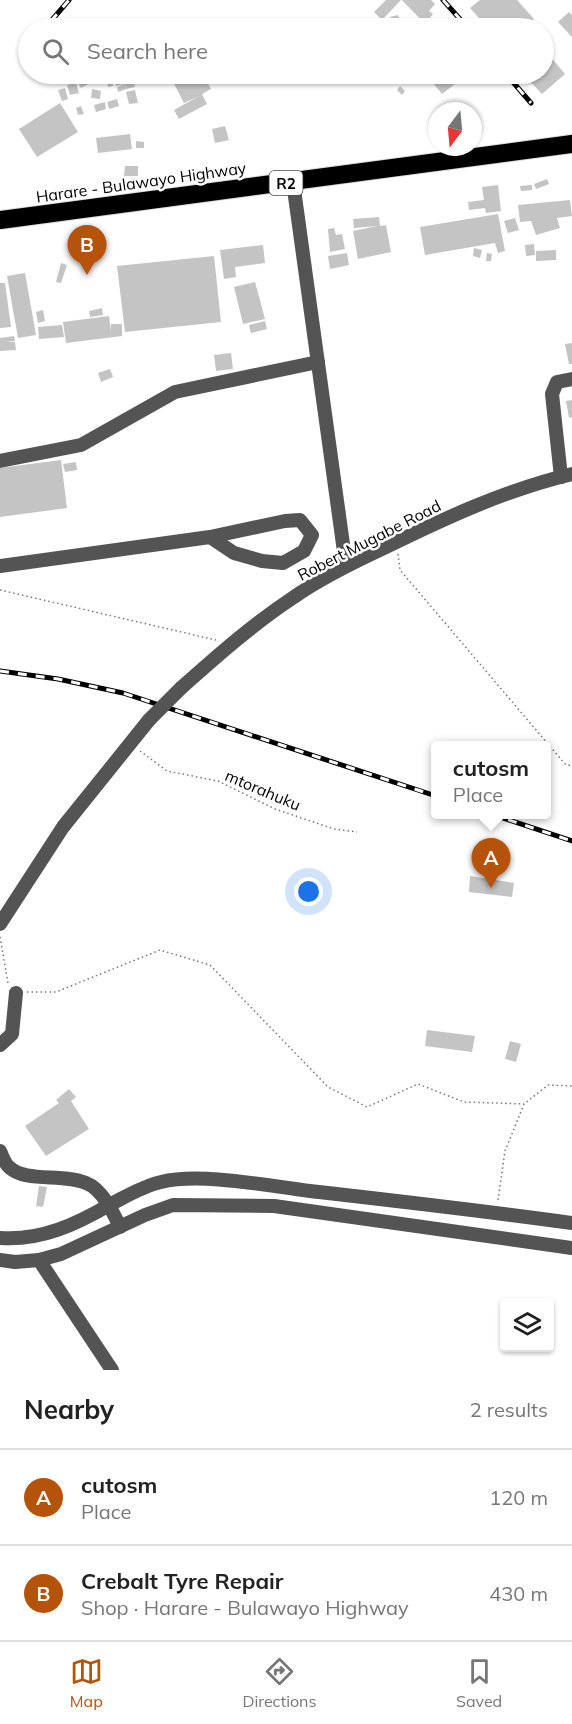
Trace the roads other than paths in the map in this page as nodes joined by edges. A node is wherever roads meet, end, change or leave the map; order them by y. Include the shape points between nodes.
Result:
1 (572, 144) edge
2 (293, 182) junction
3 (0, 220) edge
4 (318, 362) junction
5 (572, 379) edge
6 (0, 461) edge
7 (567, 476) edge
8 (210, 537) junction
9 (0, 566) edge
10 (346, 566) junction
11 (0, 924) edge
12 (16, 993) road end
13 (0, 1045) edge
14 (0, 1151) edge
15 (110, 1205) junction
16 (572, 1223) edge
17 (120, 1227) junction
18 (0, 1238) edge
19 (572, 1248) edge
20 (0, 1260) edge
21 (39, 1260) junction
22 (112, 1370) edge

1 - 2 highway, Harare - Bulawayo Highway / R2
2 - 3 highway, Harare - Bulawayo Highway / R2
2 - 4 street
4 - 6 street via 175,392 81,444
4 - 10 street
5 - 7 street via 557,382 552,394
7 - 10 street, Robert Mugabe Road via 482,502
8 - 8 street via 300,520 312,535 304,551 283,563 234,553
8 - 9 street
10 - 11 street, Robert Mugabe Road, bridge via 294,596 231,644 149,720 63,827
12 - 13 street via 12,1034
14 - 15 street via 8,1167 25,1176 88,1183
15 - 16 street via 161,1181 194,1179
15 - 17 street
15 - 18 street via 50,1233
17 - 19 street via 173,1205 274,1206
17 - 21 street
20 - 21 street
21 - 22 street

